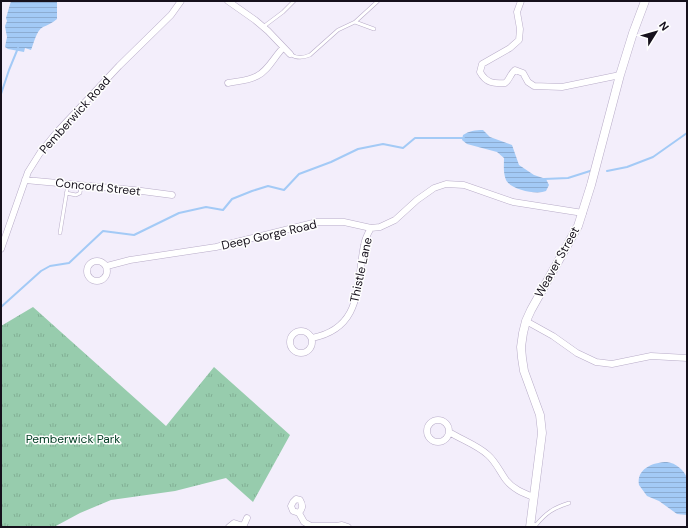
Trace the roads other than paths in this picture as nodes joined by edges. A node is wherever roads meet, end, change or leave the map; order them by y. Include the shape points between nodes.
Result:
1 (181, 1) edge
2 (228, 1) edge
3 (294, 1) edge
4 (378, 1) edge
5 (521, 1) edge
6 (645, 1) edge
7 (355, 22) junction
8 (263, 27) junction
9 (374, 29) dead end
10 (283, 48) junction
11 (290, 54) joint
12 (620, 75) junction
13 (228, 83) dead end
14 (25, 180) junction
15 (68, 184) junction
16 (81, 185) junction
17 (66, 192) junction
18 (172, 195) dead end
19 (583, 213) junction
20 (371, 228) junction
21 (60, 233) dead end
22 (1, 249) edge
23 (107, 266) dead end
24 (526, 321) junction
25 (312, 338) dead end
26 (687, 358) edge
27 (449, 432) dead end
28 (533, 497) junction
29 (569, 502) dead end
30 (299, 513) dead end
31 (247, 518) dead end
32 (532, 525) edge
33 (310, 526) edge
34 (229, 527) edge
35 (243, 527) edge
36 (336, 527) edge
37 (348, 527) edge
38 (541, 527) edge

1 - 14 street, Pemberwick Road via 171,15 57,132 33,162
2 - 8 street
3 - 8 lane
4 - 7 lane
5 - 12 street via 517,12 519,40 482,64 480,72 486,81 505,83 516,70 523,73 534,86 562,87
6 - 12 street, Weaver Street
7 - 9 lane
7 - 11 lane via 338,30 306,57 298,58
8 - 10 street
10 - 11 street
10 - 13 street via 258,76
12 - 19 street, Weaver Street
14 - 15 street, Concord Street
14 - 22 street, Pemberwick Road
15 - 16 street, Concord Street
15 - 17 lane
16 - 17 lane via 80,193 76,195
16 - 18 street, Concord Street
17 - 21 lane
19 - 20 street, Deep Gorge Road via 513,202 464,186 446,184 434,188 389,224
19 - 24 street, Weaver Street
20 - 23 street, Deep Gorge Road via 344,222 316,222 216,247 144,257
20 - 25 street, Thistle Lane via 364,243 353,308 335,330
24 - 26 street via 596,362 612,364 651,356
24 - 28 street, Weaver Street via 521,347 522,358 524,371 540,415 542,433
27 - 28 street via 488,455 511,486
28 - 32 street, Weaver Street
29 - 32 lane via 546,513
30 - 33 street
31 - 35 street
32 - 38 lane
33 - 36 street
34 - 35 street via 234,523
36 - 37 street

